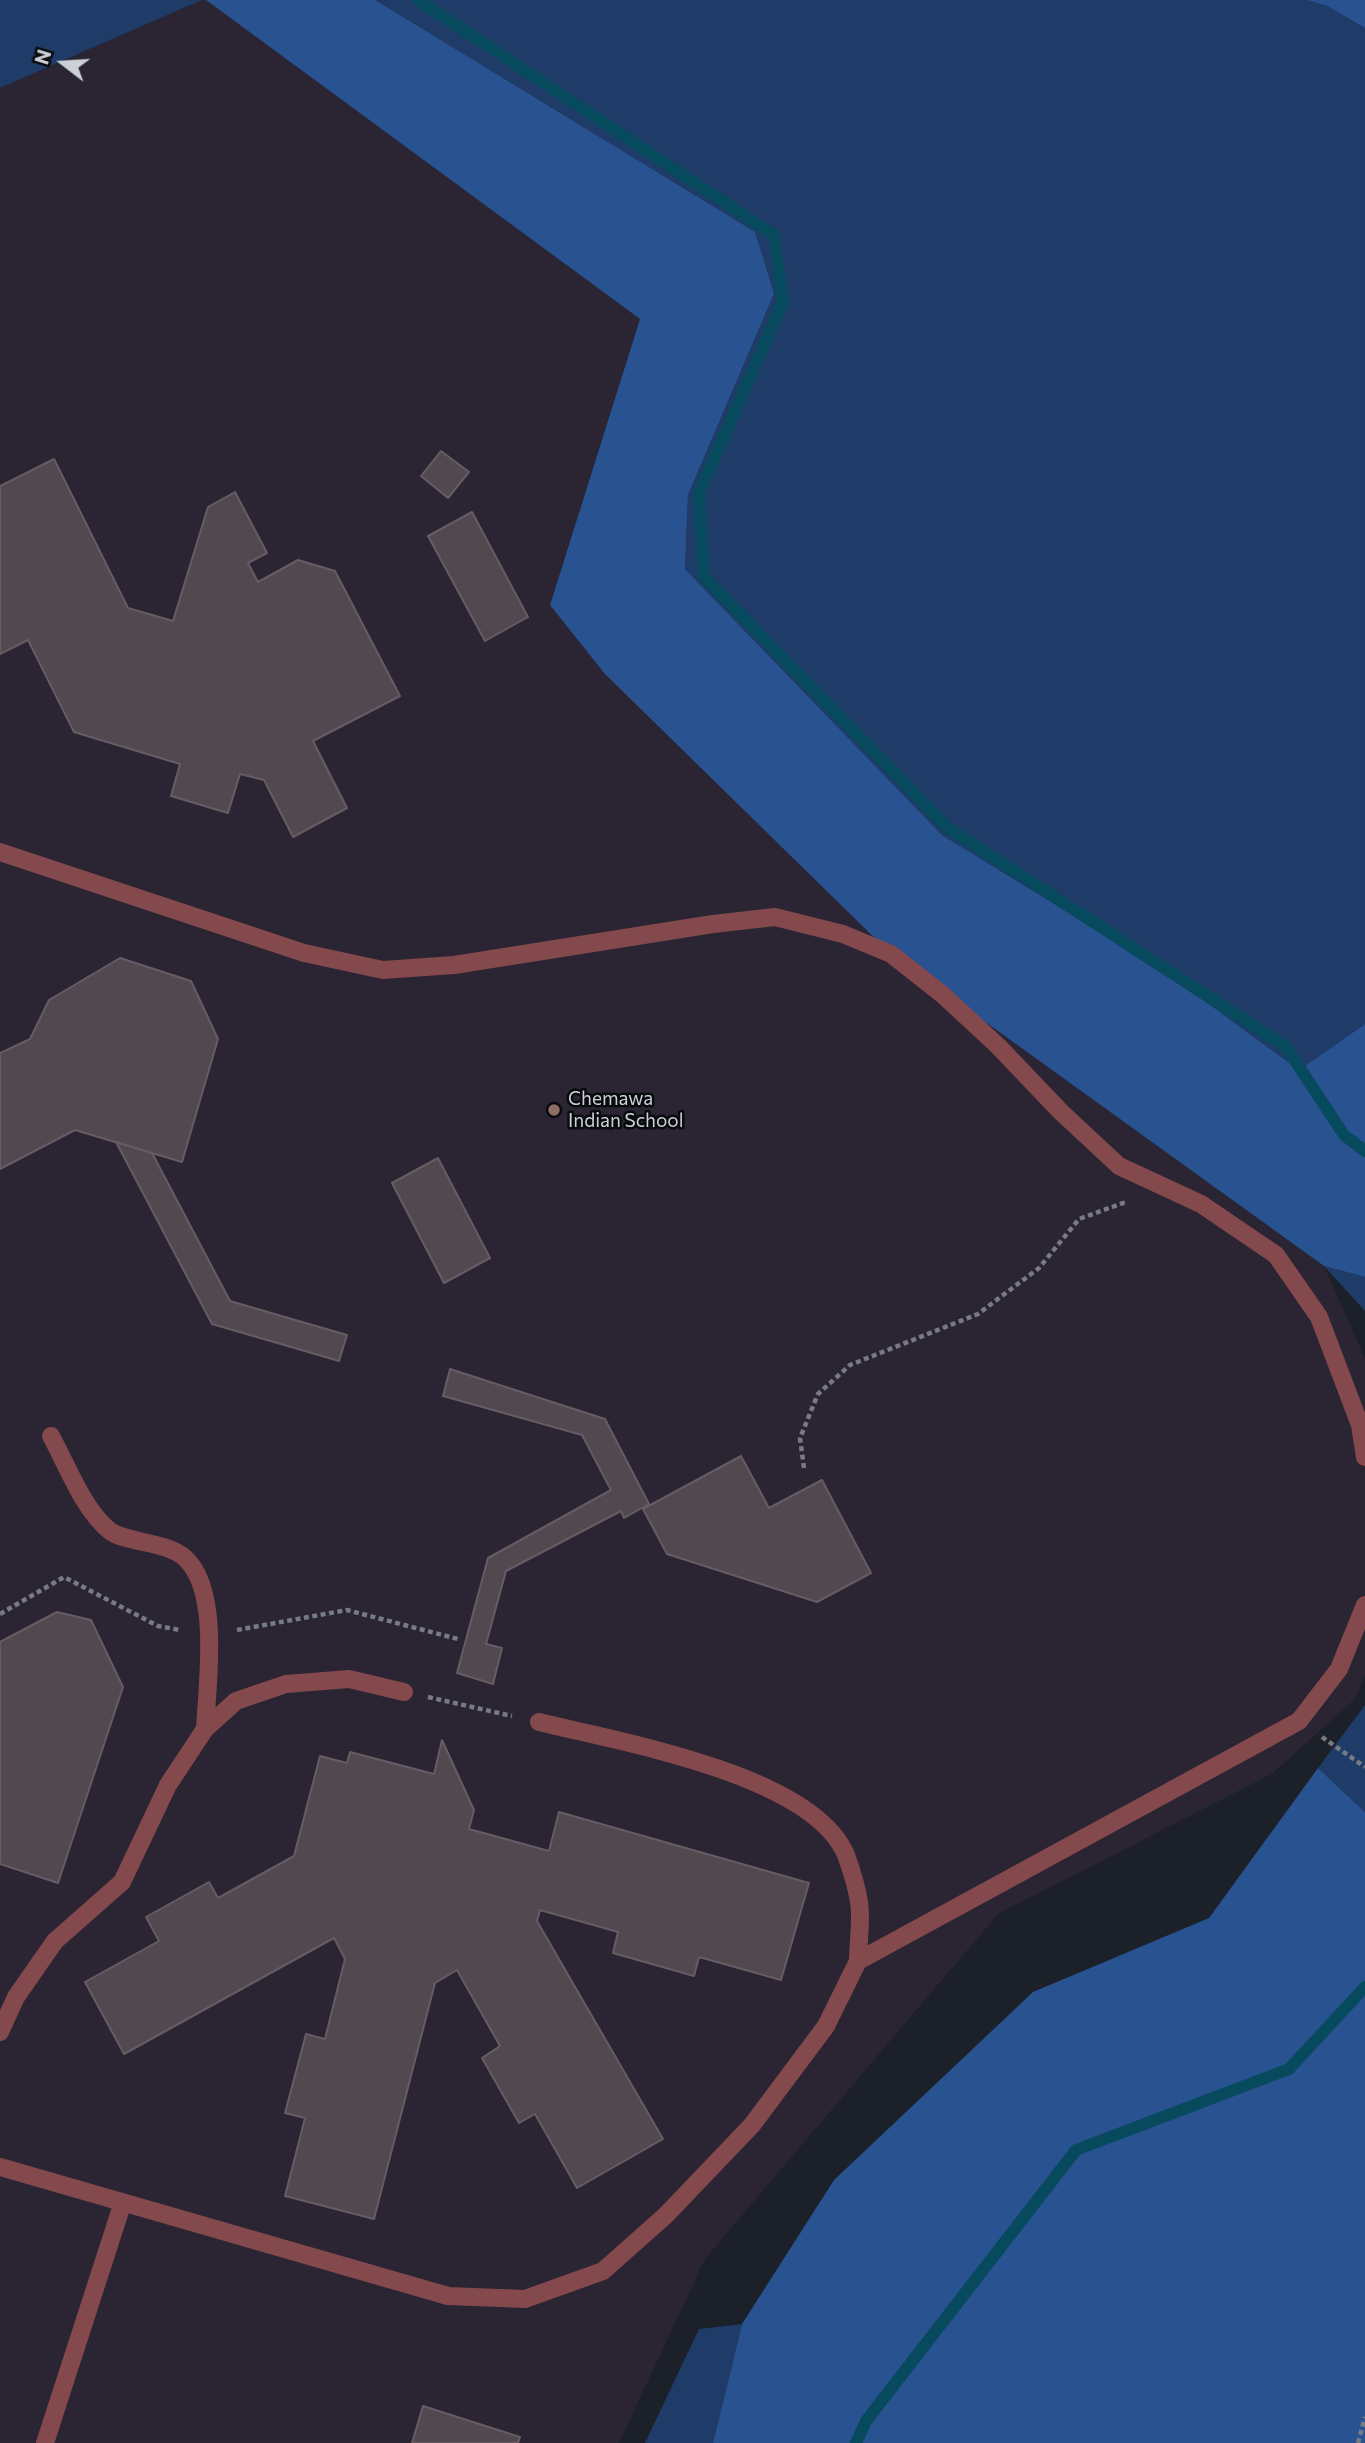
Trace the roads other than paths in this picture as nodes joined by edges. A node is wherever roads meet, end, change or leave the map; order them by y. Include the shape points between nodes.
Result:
1 (0, 852) edge
2 (51, 1436) dead end
3 (1365, 1457) edge
4 (1365, 1605) edge
5 (404, 1692) road end
6 (539, 1722) road end
7 (205, 1729) junction
8 (858, 1961) junction
9 (0, 2032) edge
10 (0, 2167) edge
11 (123, 2202) junction
12 (45, 2443) edge

1 - 3 lane via 304,953 383,970 454,965 775,917 843,934 891,954 943,995 1119,1166 1201,1204 1276,1255 1319,1317 1360,1425
2 - 7 lane via 94,1515 113,1533 154,1543 184,1558 203,1586 209,1635
4 - 8 lane via 1339,1668 1299,1721
5 - 7 lane via 349,1679 286,1684 236,1701
6 - 8 lane via 741,1775 796,1802 826,1826 845,1854 859,1902
7 - 9 lane via 168,1785 122,1882 55,1941 16,1997
8 - 11 lane via 826,2025 752,2125 666,2215 603,2271 525,2299 448,2297
10 - 11 lane
11 - 12 lane

